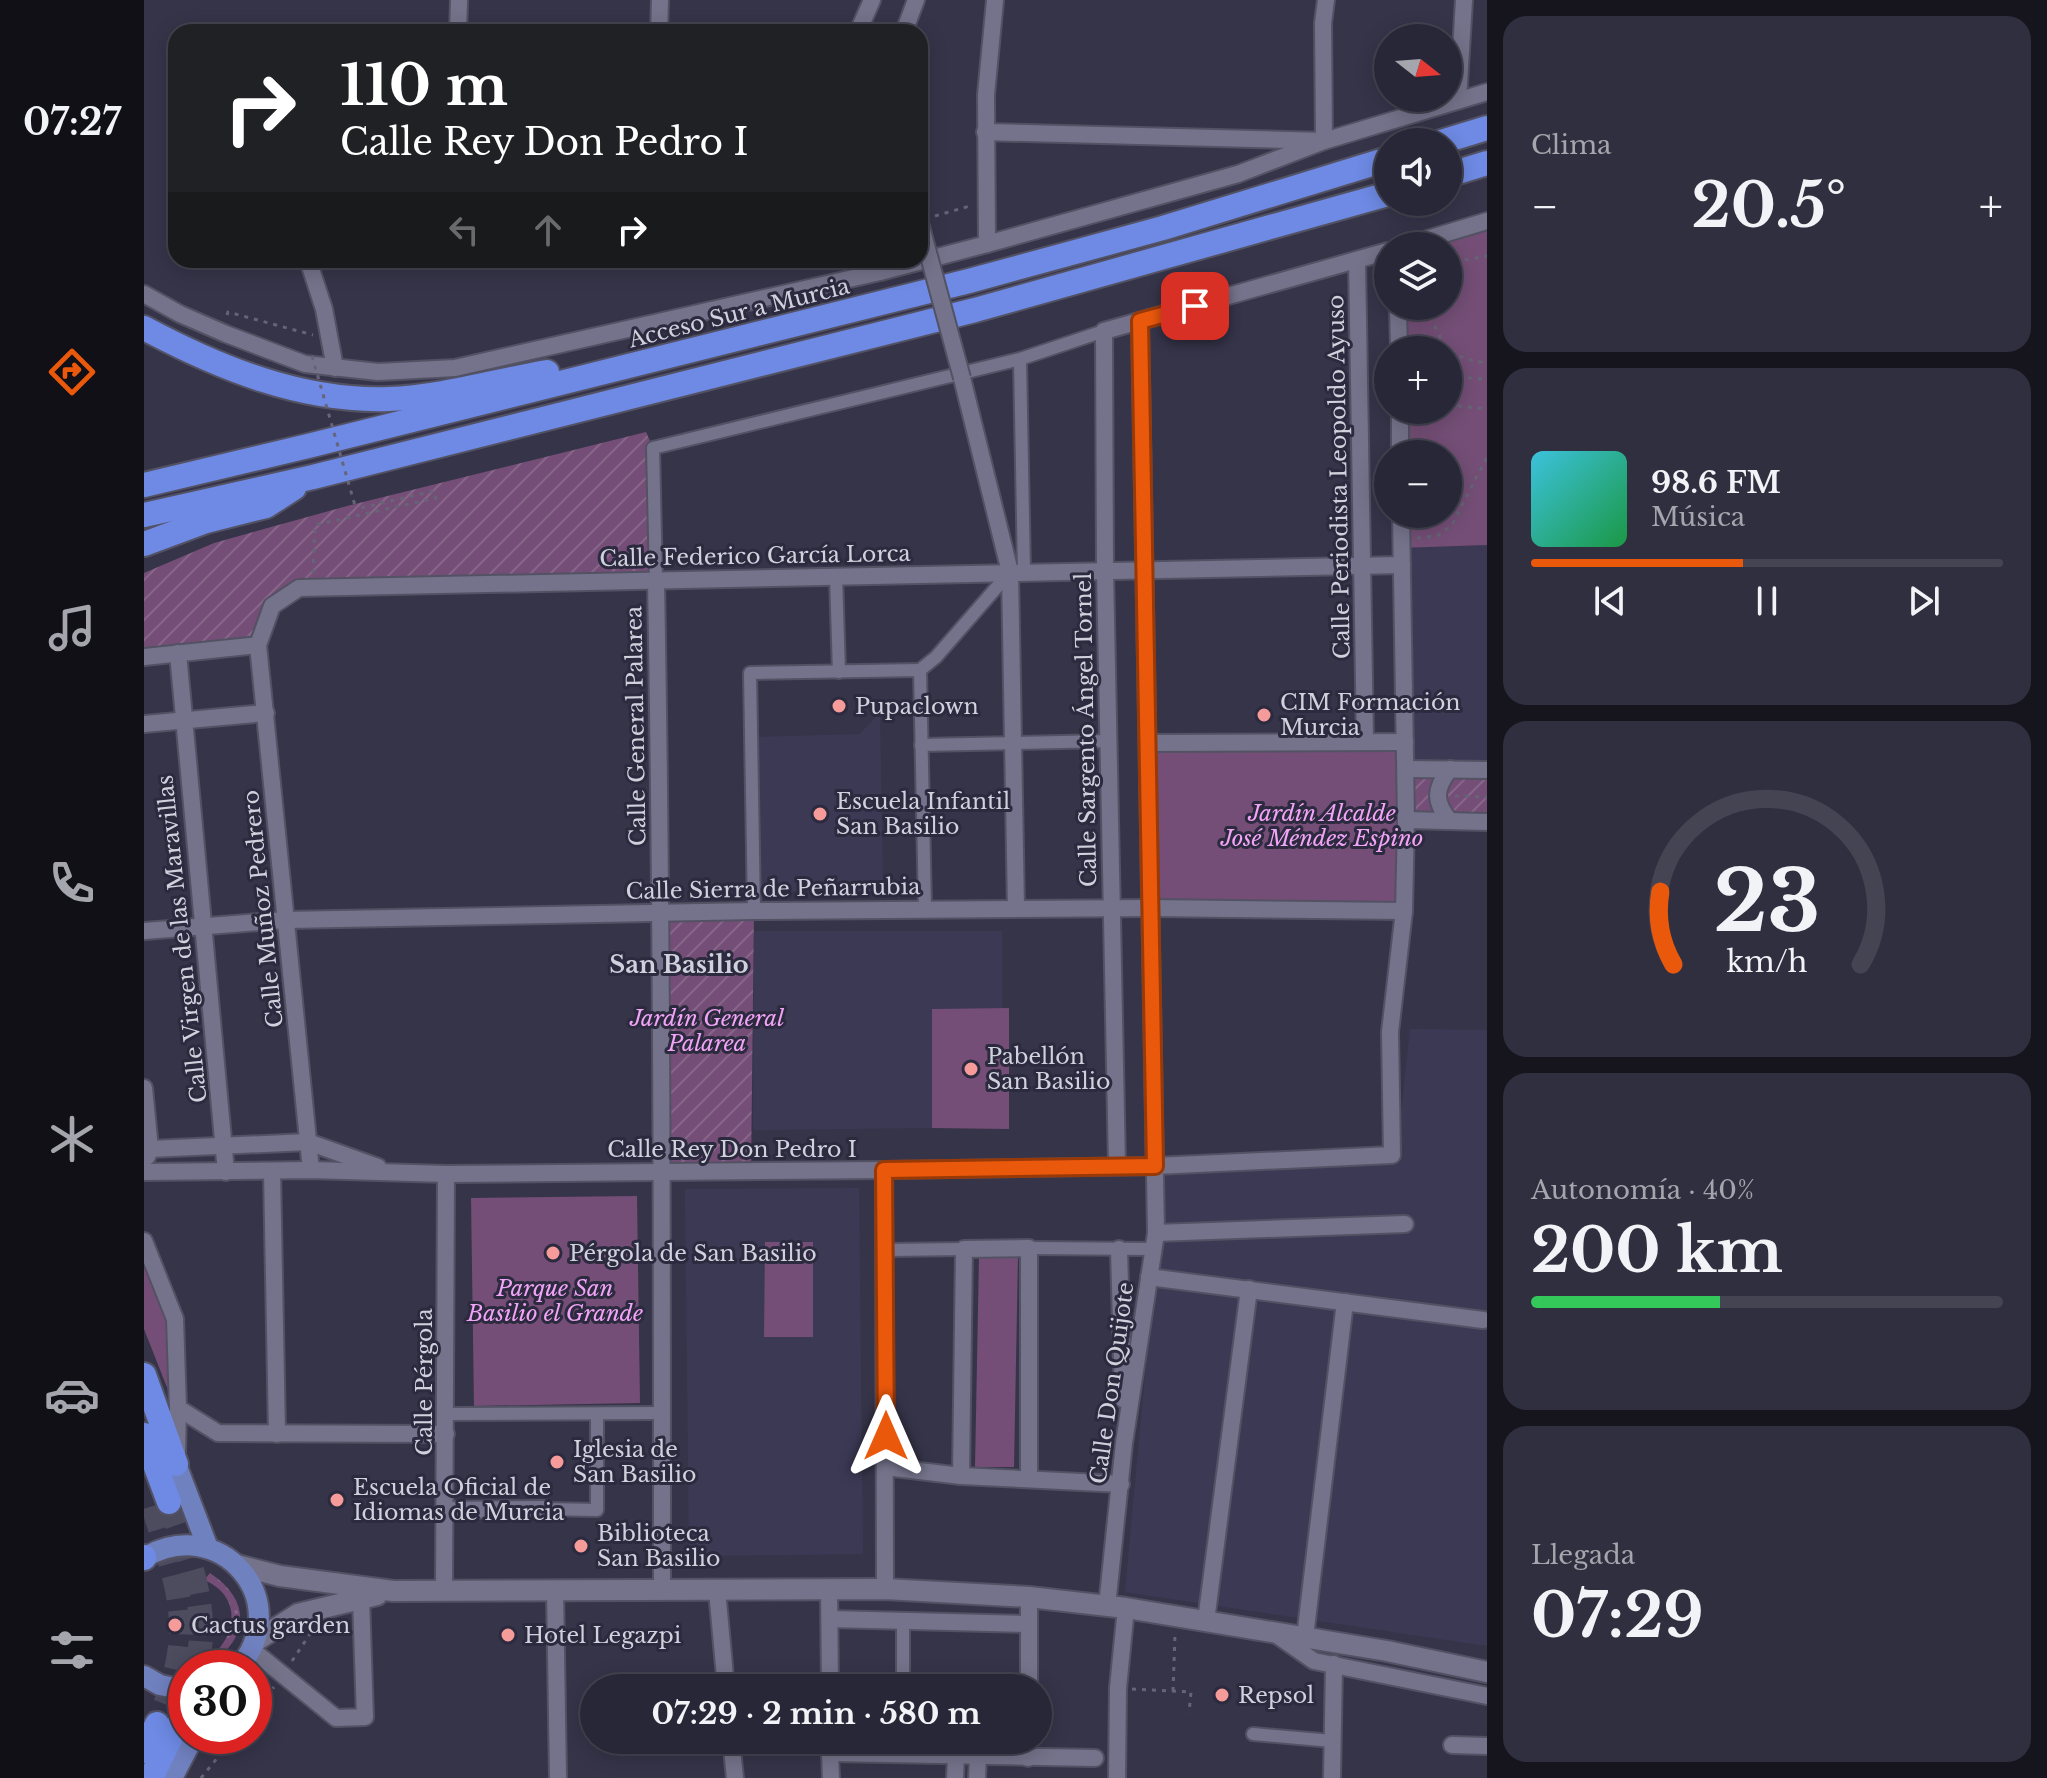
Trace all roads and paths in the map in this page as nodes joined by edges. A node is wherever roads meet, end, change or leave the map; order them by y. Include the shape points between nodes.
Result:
1 (459, 0) edge
2 (660, 0) edge
3 (872, 0) edge
4 (916, 0) edge
5 (995, 0) edge
6 (1326, 0) edge
7 (1464, 0) edge
8 (458, 24) edge
9 (659, 24) edge
10 (862, 24) edge
11 (907, 24) edge
12 (1462, 33) edge
13 (1487, 92) edge
14 (1462, 99) edge
15 (1419, 112) edge
16 (1487, 128) edge
17 (985, 132) junction
18 (1462, 136) edge
19 (1324, 141) junction
20 (1290, 147) junction
21 (1374, 163) edge
22 (1487, 163) edge
23 (1462, 171) edge
24 (1374, 198) edge
25 (986, 202) junction
26 (928, 220) edge
27 (1487, 221) edge
28 (928, 225) edge
29 (1450, 232) edge
30 (987, 244) junction
31 (1374, 255) edge
32 (928, 256) edge
33 (1487, 256) edge
34 (1357, 260) junction
35 (1462, 262) edge
36 (311, 268) edge
37 (870, 268) edge
38 (144, 294) edge
39 (226, 317) dead end
40 (1140, 321) junction
41 (801, 325) junction
42 (144, 328) edge
43 (1104, 331) junction
44 (331, 341) junction
45 (312, 356) dead end
46 (1462, 357) edge
47 (1020, 359) junction
48 (1487, 362) edge
49 (335, 368) junction
50 (1462, 377) edge
51 (1487, 379) edge
52 (1462, 407) edge
53 (1487, 409) edge
54 (1487, 457) edge
55 (313, 477) junction
56 (144, 485) edge
57 (144, 515) edge
58 (1401, 528) edge
59 (1401, 538) junction
60 (144, 544) edge
61 (1402, 565) junction
62 (1363, 566) junction
63 (1145, 570) junction
64 (1105, 571) junction
65 (1017, 572) junction
66 (836, 576) junction
67 (656, 581) junction
68 (313, 587) junction
69 (258, 645) junction
70 (178, 653) junction
71 (144, 657) edge
72 (920, 670) junction
73 (839, 672) junction
74 (266, 713) junction
75 (183, 720) junction
76 (144, 724) edge
77 (1109, 741) junction
78 (1365, 741) junction
79 (1405, 742) junction
80 (1148, 743) junction
81 (1013, 744) junction
82 (921, 745) junction
83 (1406, 769) junction
84 (1450, 769) junction
85 (1487, 770) edge
86 (1406, 820) junction
87 (1450, 821) junction
88 (1487, 822) edge
89 (1112, 908) junction
90 (1151, 908) junction
91 (925, 909) junction
92 (1016, 909) junction
93 (754, 911) junction
94 (1404, 911) junction
95 (662, 912) junction
96 (286, 920) junction
97 (203, 926) junction
98 (144, 931) edge
99 (144, 1088) edge
100 (308, 1142) junction
101 (224, 1145) junction
102 (150, 1149) junction
103 (1117, 1166) junction
104 (1155, 1166) junction
105 (144, 1169) edge
106 (311, 1170) junction
107 (884, 1170) junction
108 (272, 1171) junction
109 (226, 1172) junction
110 (660, 1172) junction
111 (395, 1173) junction
112 (446, 1174) junction
113 (1405, 1224) dead end
114 (144, 1241) edge
115 (1155, 1241) junction
116 (1029, 1248) junction
117 (964, 1249) junction
118 (1119, 1249) junction
119 (886, 1250) junction
120 (1149, 1277) junction
121 (1249, 1289) junction
122 (1345, 1302) junction
123 (1483, 1320) dead end
124 (144, 1375) edge
125 (178, 1408) junction
126 (662, 1413) junction
127 (446, 1414) junction
128 (597, 1414) junction
129 (277, 1434) junction
130 (446, 1434) junction
131 (144, 1435) edge
132 (1124, 1443) junction
133 (176, 1464) junction
134 (886, 1467) junction
135 (961, 1476) junction
136 (1029, 1479) junction
137 (144, 1483) edge
138 (1121, 1484) junction
139 (544, 1509) joint
140 (445, 1510) junction
141 (208, 1548) junction
142 (144, 1558) edge
143 (237, 1565) junction
144 (829, 1589) junction
145 (885, 1589) junction
146 (555, 1590) junction
147 (662, 1590) junction
148 (717, 1590) junction
149 (393, 1591) junction
150 (444, 1591) junction
151 (1029, 1597) junction
152 (361, 1599) junction
153 (1117, 1607) junction
154 (1176, 1617) junction
155 (830, 1619) junction
156 (903, 1621) junction
157 (1206, 1621) junction
158 (1029, 1624) junction
159 (1273, 1632) junction
160 (1305, 1637) junction
161 (253, 1645) junction
162 (250, 1650) edge
163 (1334, 1664) junction
164 (1487, 1672) edge
165 (725, 1674) edge
166 (830, 1674) edge
167 (903, 1674) edge
168 (1029, 1674) edge
169 (144, 1676) edge
170 (168, 1687) edge
171 (1118, 1688) junction
172 (1173, 1691) junction
173 (1487, 1696) edge
174 (1189, 1713) dead end
175 (168, 1734) tunnel mouth
176 (1253, 1734) dead end
177 (1332, 1741) junction
178 (168, 1745) tunnel mouth
179 (1452, 1745) dead end
180 (1487, 1746) edge
181 (144, 1751) edge
182 (174, 1754) edge
183 (220, 1754) edge
184 (732, 1754) edge
185 (830, 1754) edge
186 (944, 1754) edge
187 (1028, 1754) edge
188 (956, 1756) junction
189 (978, 1757) junction
190 (1028, 1758) junction
191 (1095, 1758) dead end
192 (151, 1778) edge
193 (172, 1778) edge
194 (201, 1778) edge
195 (558, 1778) edge
196 (735, 1778) edge
197 (831, 1778) edge
198 (955, 1778) edge
199 (977, 1778) edge
200 (1117, 1778) edge
201 (1332, 1778) edge

1 - 8 street
2 - 9 street
3 - 10 street
4 - 11 street
5 - 17 street
6 - 19 street
7 - 12 street
13 - 14 street
15 - 19 street
16 - 18 highway
17 - 20 street
17 - 25 street
19 - 20 street
20 - 30 street via 1238,174
21 - 41 highway, Acceso Sur a Murcia via 1163,228
22 - 23 highway
24 - 55 highway via 975,310
25 - 26 path
25 - 30 street
27 - 29 street
28 - 65 street, bridge via 962,378
30 - 32 street
31 - 34 street
33 - 35 path
34 - 40 street
34 - 62 street, Calle Periodista Leopoldo Ayuso
36 - 44 street
37 - 49 street via 479,364 415,372
38 - 49 street via 263,349
39 - 44 path via 228,312
40 - 43 street
40 - 63 street
41 - 42 highway via 388,399 309,391 245,375
41 - 56 highway, Acceso Sur a Murcia
43 - 47 street
43 - 64 street, Calle Sargento Ángel Tornel
44 - 49 street
45 - 68 path, bridge via 356,509 434,491 436,498 315,525
46 - 48 path
47 - 65 street
47 - 67 street via 653,448
50 - 51 path
52 - 53 path
54 - 59 path via 1452,525 1437,536
55 - 57 highway
55 - 60 highway via 266,506
58 - 59 street
59 - 61 street
61 - 62 street, Calle Federico García Lorca
61 - 79 street
62 - 63 street, Calle Federico García Lorca
62 - 78 street, Calle Periodista Leopoldo Ayuso
63 - 64 street, Calle Federico García Lorca
63 - 80 street
64 - 65 street, Calle Federico García Lorca
64 - 77 street, Calle Sargento Ángel Tornel
65 - 66 street, Calle Federico García Lorca
65 - 72 street
65 - 81 street
66 - 67 street, Calle Federico García Lorca
66 - 73 street
67 - 68 street, Calle Federico García Lorca
67 - 95 street, Calle General Palarea
68 - 69 street, Calle Federico García Lorca via 299,588 272,606
69 - 70 street
69 - 74 street, Calle Muñoz Pedrero
70 - 71 street
70 - 75 street, Calle Virgen de las Maravillas
72 - 73 street
72 - 82 street
73 - 93 street via 750,673
74 - 75 street
74 - 96 street, Calle Muñoz Pedrero
75 - 76 street
75 - 97 street, Calle Virgen de las Maravillas
77 - 81 street
77 - 89 street, Calle Sargento Ángel Tornel
78 - 79 street
78 - 80 street
79 - 83 street
80 - 90 street
81 - 82 street
81 - 92 street
82 - 91 street
83 - 84 street
83 - 86 street
84 - 85 street
84 - 87 street via 1436,796
86 - 87 street
86 - 94 street
87 - 88 street
89 - 90 street, Calle Sierra de Peñarrubia
89 - 92 street, Calle Sierra de Peñarrubia
89 - 103 street, Calle Sargento Ángel Tornel
90 - 94 street, Calle Sierra de Peñarrubia
90 - 104 street
91 - 92 street, Calle Sierra de Peñarrubia
91 - 93 street, Calle Sierra de Peñarrubia
93 - 95 street, Calle Sierra de Peñarrubia
94 - 104 street, Calle Rey Don Pedro I via 1390,1032 1392,1155
95 - 96 street, Calle Sierra de Peñarrubia
95 - 110 street, Calle General Palarea
96 - 97 street, Calle Sierra de Peñarrubia
96 - 100 street, Calle Muñoz Pedrero
97 - 98 street, Calle Sierra de Peñarrubia
97 - 101 street, Calle Virgen de las Maravillas
99 - 102 street
100 - 101 street, Calle Rey Don Pedro I
100 - 106 street, Calle Muñoz Pedrero
100 - 111 street, Calle Rey Don Pedro I
101 - 102 street, Calle Rey Don Pedro I
101 - 109 street, Calle Virgen de las Maravillas
102 - 105 street
103 - 104 street, Calle Rey Don Pedro I
103 - 107 street, Calle Rey Don Pedro I
104 - 115 street, Calle Don Quijote
105 - 109 street, Calle Rey Don Pedro I
106 - 108 street, Calle Rey Don Pedro I
106 - 111 street, Calle Rey Don Pedro I
107 - 110 street, Calle Rey Don Pedro I
107 - 119 street
108 - 109 street, Calle Rey Don Pedro I
108 - 129 street
110 - 112 street, Calle Rey Don Pedro I
110 - 126 street, Calle General Palarea
111 - 112 street, Calle Rey Don Pedro I
112 - 127 street, Calle Pérgola
113 - 115 street
114 - 125 street via 175,1319
115 - 118 street
115 - 120 street, Calle Don Quijote
116 - 117 street
116 - 118 street
116 - 136 street
117 - 119 street
117 - 135 street
118 - 132 street
119 - 134 street
120 - 121 street
120 - 132 street, Calle Don Quijote
121 - 122 street
121 - 157 street
122 - 123 street
122 - 160 street
124 - 133 highway
125 - 129 street via 218,1433
125 - 133 street
126 - 128 street
126 - 147 street, Calle General Palarea
127 - 128 street
127 - 130 street, Calle Pérgola
128 - 139 street via 597,1510
129 - 130 street
130 - 140 street, Calle Pérgola
131 - 137 highway via 161,1504
132 - 138 street, Calle Don Quijote
133 - 141 main road
134 - 135 street
134 - 145 street
135 - 136 street
136 - 138 street
138 - 153 street, Calle Don Quijote
139 - 140 street
140 - 150 street, Calle Pérgola
141 - 142 main road via 175,1545
141 - 143 main road
143 - 149 main road
143 - 161 main road via 256,1595 259,1619
144 - 145 main road
144 - 148 main road
144 - 155 street
145 - 151 main road
146 - 147 main road
146 - 150 main road
146 - 195 street
147 - 148 main road
148 - 165 street
149 - 150 main road
149 - 152 main road
151 - 153 main road
151 - 158 street
152 - 161 main road via 298,1614
152 - 161 street via 365,1717 336,1718
153 - 154 main road
153 - 171 street, Calle Don Quijote
154 - 157 main road
154 - 172 path
155 - 156 street
155 - 166 street
156 - 158 street
156 - 167 street
157 - 159 main road
158 - 168 street
159 - 160 main road
159 - 163 street via 1314,1661
160 - 164 main road
161 - 162 main road
163 - 173 street
163 - 177 street
169 - 170 main road
171 - 172 path
171 - 200 street, Calle Don Quijote
172 - 174 path via 1191,1692
175 - 181 highway
176 - 177 street
177 - 201 street
178 - 192 highway
179 - 180 street
182 - 193 main road
183 - 194 path
184 - 196 street
185 - 197 street
186 - 188 street
187 - 190 street
188 - 189 street
188 - 198 street
189 - 190 street
189 - 199 street
190 - 191 street

